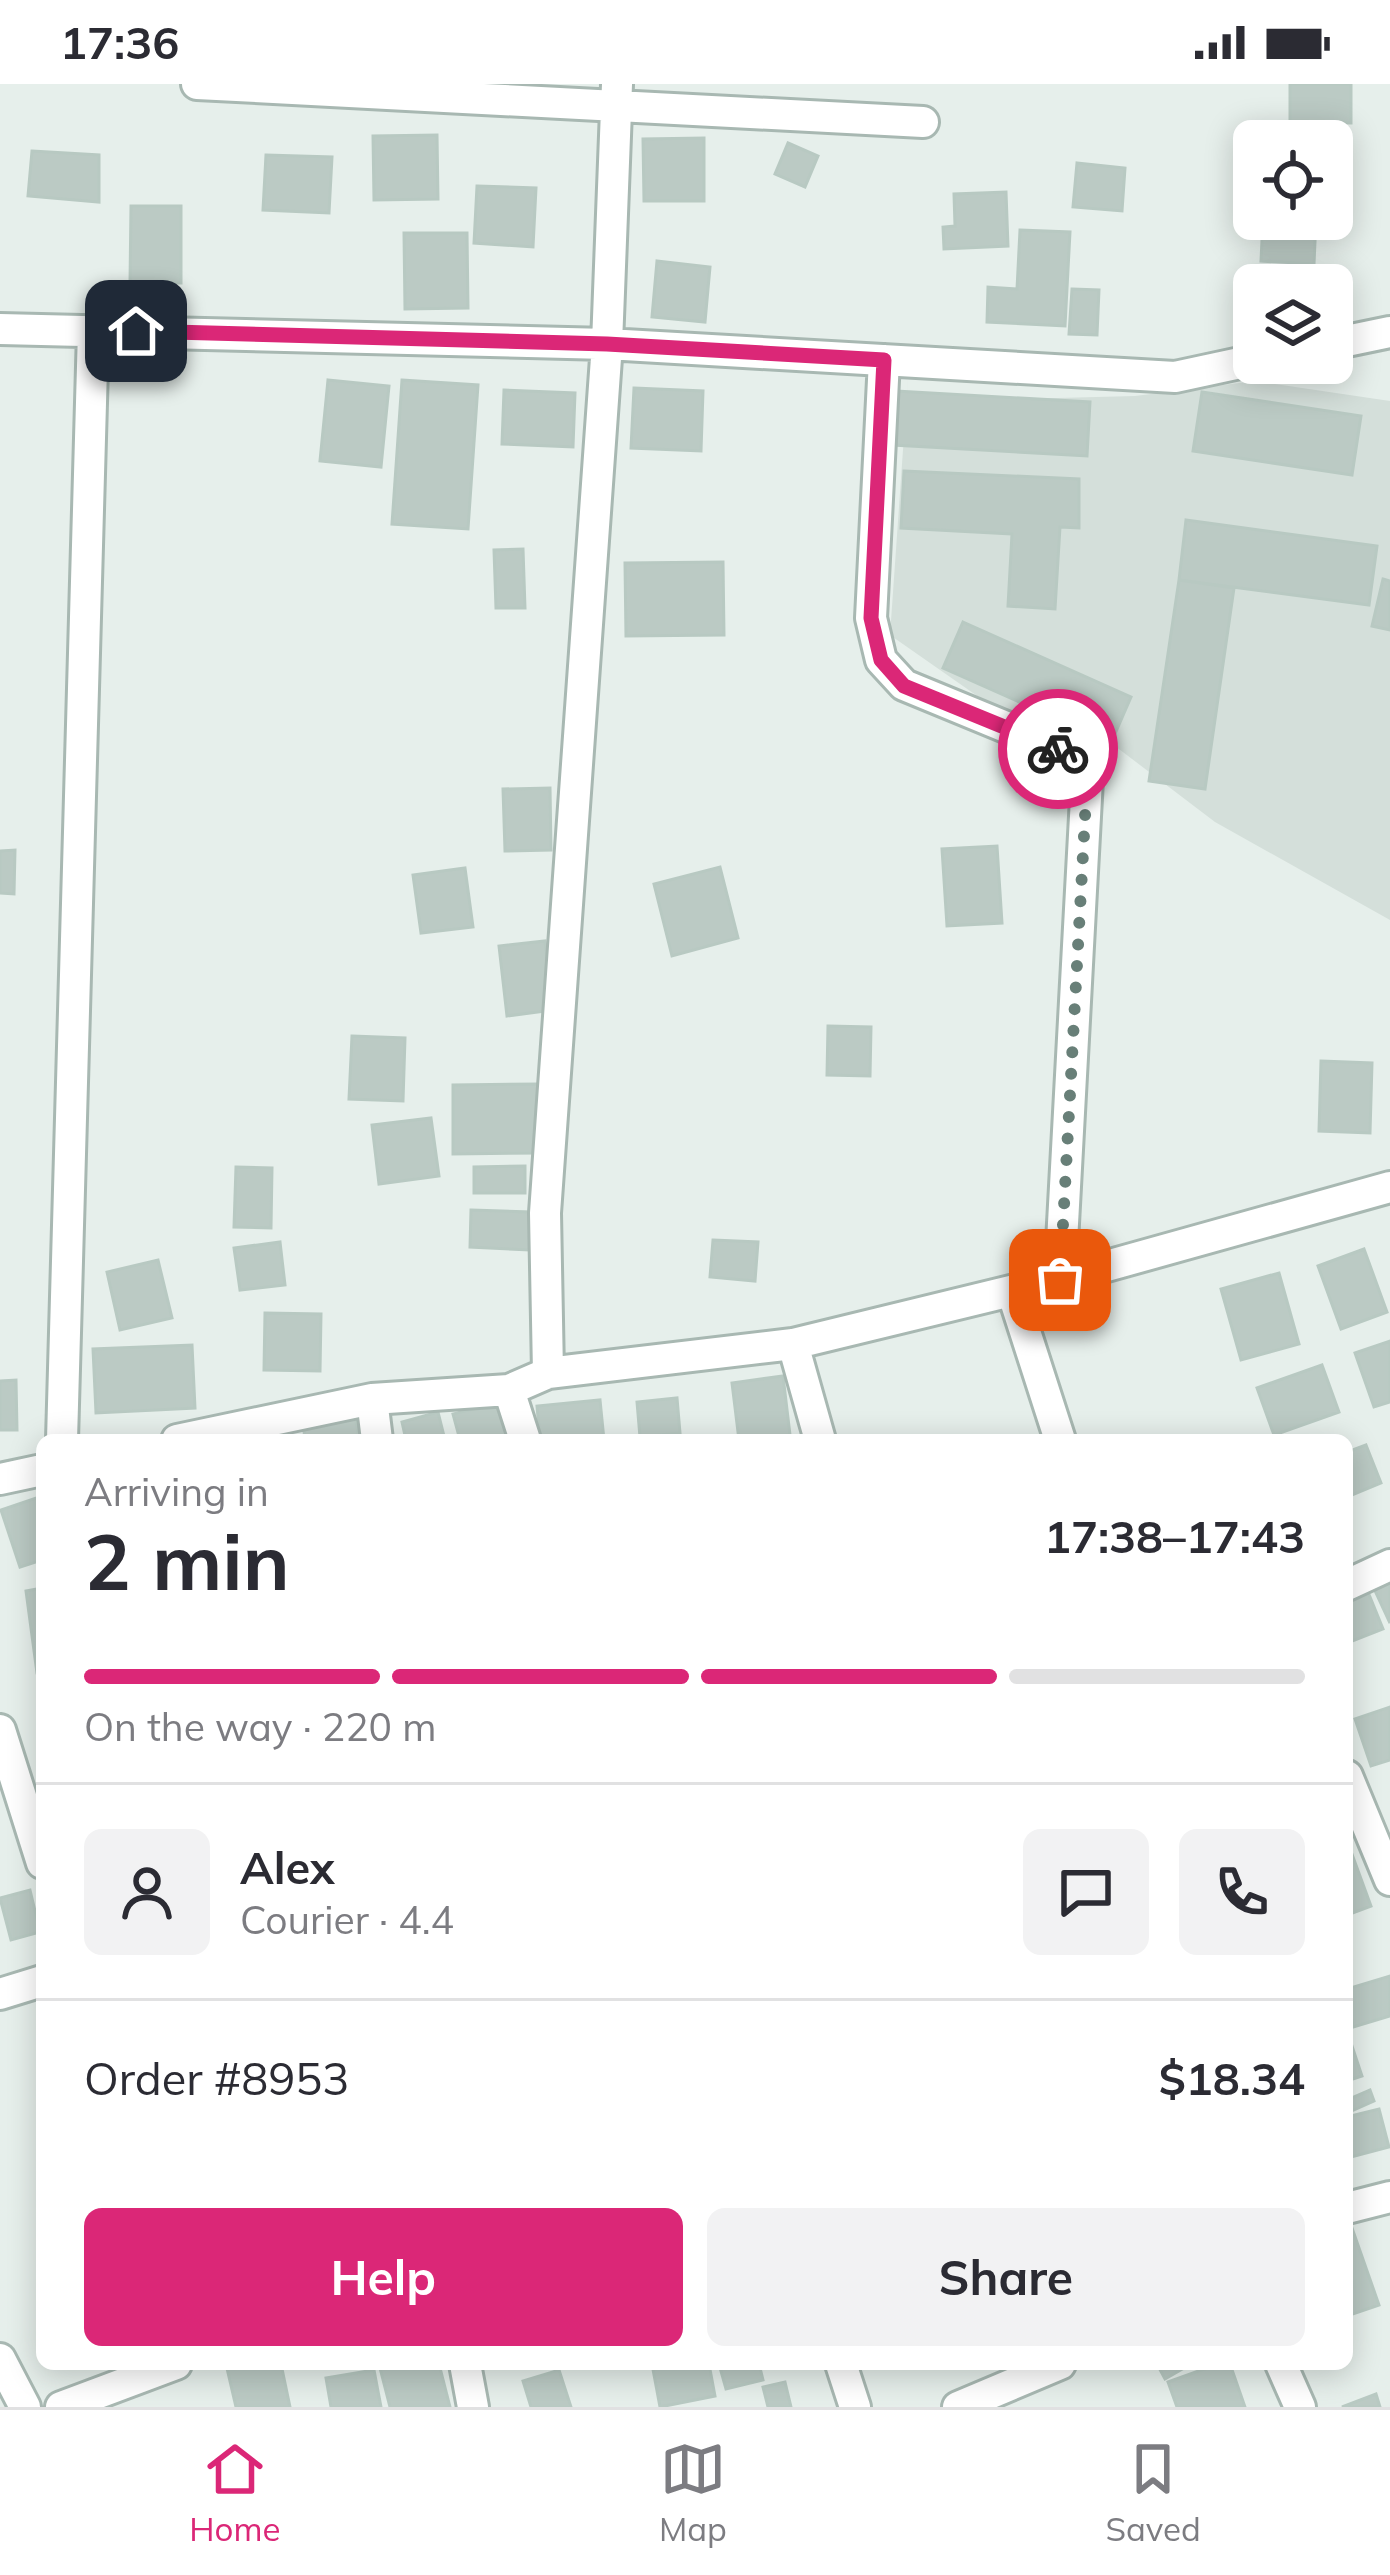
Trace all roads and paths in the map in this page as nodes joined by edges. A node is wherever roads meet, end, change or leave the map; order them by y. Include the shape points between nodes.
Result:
1 (197, 84) edge
2 (617, 96) edge
3 (923, 122) dead end
4 (0, 329) edge
5 (93, 331) junction
6 (1390, 332) edge
7 (1353, 340) edge
8 (607, 344) junction
9 (884, 360) junction
10 (1233, 364) edge
11 (1390, 1187) edge
12 (1060, 1280) junction
13 (1012, 1291) junction
14 (793, 1343) junction
15 (548, 1373) junction
16 (509, 1390) junction
17 (372, 1399) junction
18 (62, 1434) edge
19 (206, 1434) edge
20 (376, 1434) edge
21 (523, 1434) edge
22 (818, 1434) edge
23 (1058, 1434) edge
24 (36, 1471) edge
25 (0, 1479) edge
26 (1390, 1564) edge
27 (1353, 1582) edge
28 (0, 1730) edge
29 (1353, 1791) edge
30 (36, 1844) edge
31 (1390, 1880) edge
32 (36, 1983) edge
33 (0, 1994) edge
34 (1390, 2197) edge
35 (1353, 2206) edge
36 (0, 2359) edge
37 (160, 2370) edge
38 (466, 2370) edge
39 (843, 2370) edge
40 (1046, 2370) edge
41 (1284, 2370) edge
42 (25, 2407) edge
43 (61, 2407) edge
44 (473, 2407) edge
45 (855, 2407) edge
46 (958, 2407) edge
47 (1300, 2407) edge

1 - 2 street
2 - 3 street
2 - 8 street
4 - 5 street
5 - 8 street
5 - 18 street
6 - 7 street
8 - 9 street
8 - 15 street via 545,1213
9 - 10 street via 1175,376
9 - 12 street via 871,618 881,660 904,686 1088,761
11 - 12 street
12 - 13 street
13 - 14 street
13 - 23 street
14 - 15 street
14 - 22 street
15 - 16 street
16 - 17 street
16 - 21 street
17 - 19 street
17 - 20 street
24 - 25 street
26 - 27 street
28 - 30 street
29 - 31 street
32 - 33 street
34 - 35 street
36 - 42 street
37 - 43 street
38 - 44 street
39 - 45 street
40 - 46 street
41 - 47 street

